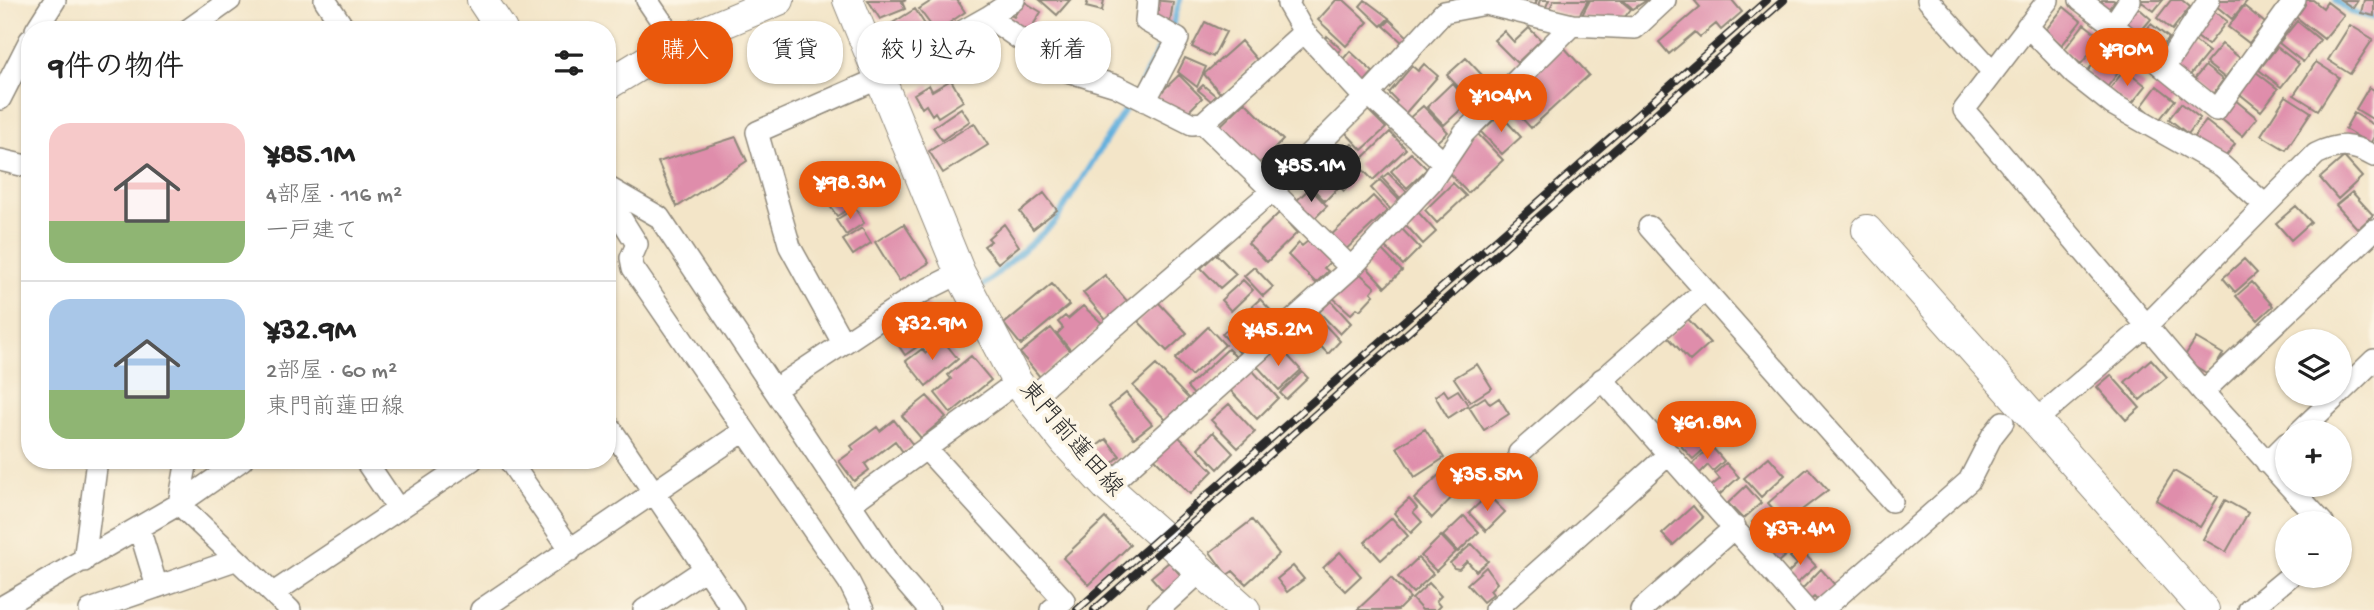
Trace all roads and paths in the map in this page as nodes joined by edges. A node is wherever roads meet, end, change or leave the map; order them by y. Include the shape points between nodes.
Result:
1 (55, 0) edge
2 (230, 0) edge
3 (325, 0) edge
4 (482, 0) edge
5 (647, 0) edge
6 (779, 0) edge
7 (848, 0) edge
8 (1014, 0) edge
9 (1148, 0) edge
10 (1290, 0) edge
11 (1665, 0) edge
12 (1928, 0) edge
13 (2048, 0) edge
14 (2080, 0) edge
15 (2130, 0) edge
16 (2209, 0) edge
17 (2295, 0) edge
18 (1449, 6) edge
19 (988, 17) junction
20 (42, 21) edge
21 (201, 21) edge
22 (339, 21) edge
23 (496, 21) edge
24 (661, 21) edge
25 (729, 21) edge
26 (857, 21) edge
27 (981, 21) edge
28 (1572, 25) junction
29 (2113, 25) junction
30 (2027, 26) junction
31 (1304, 32) junction
32 (21, 62) edge
33 (637, 67) edge
34 (2164, 68) junction
35 (1992, 71) junction
36 (616, 80) edge
37 (866, 84) edge
38 (885, 84) edge
39 (1366, 96) junction
40 (0, 99) edge
41 (1145, 101) junction
42 (1203, 123) junction
43 (2374, 156) edge
44 (0, 160) edge
45 (1444, 163) junction
46 (21, 165) edge
47 (1273, 190) junction
48 (616, 191) edge
49 (2265, 205) junction
50 (616, 210) edge
51 (1649, 227) dead end
52 (1867, 230) dead end
53 (2374, 230) edge
54 (670, 232) junction
55 (637, 244) junction
56 (1351, 268) junction
57 (960, 273) junction
58 (1705, 290) junction
59 (2146, 326) junction
60 (843, 343) junction
61 (2374, 360) edge
62 (1602, 379) junction
63 (2352, 381) edge
64 (775, 389) junction
65 (1023, 391) junction
66 (2203, 392) junction
67 (2326, 406) edge
68 (2311, 420) edge
69 (2035, 421) junction
70 (2003, 422) dead end
71 (744, 431) junction
72 (616, 436) edge
73 (927, 450) junction
74 (1519, 453) dead end
75 (1669, 454) junction
76 (2275, 455) edge
77 (2267, 463) junction
78 (96, 469) edge
79 (185, 469) edge
80 (229, 469) edge
81 (371, 469) edge
82 (458, 469) edge
83 (515, 469) edge
84 (1107, 487) junction
85 (654, 493) junction
86 (1892, 501) dead end
87 (850, 503) junction
88 (179, 504) junction
89 (398, 509) junction
90 (2312, 511) edge
91 (1735, 527) junction
92 (139, 528) junction
93 (571, 550) junction
94 (236, 560) junction
95 (84, 561) junction
96 (705, 569) junction
97 (1200, 572) junction
98 (157, 587) junction
99 (2276, 588) edge
100 (275, 592) junction
101 (0, 608) edge
102 (90, 610) edge
103 (290, 610) edge
104 (481, 610) edge
105 (644, 610) edge
106 (733, 610) edge
107 (863, 610) edge
108 (929, 610) edge
109 (1051, 610) edge
110 (1158, 610) edge
111 (1245, 610) edge
112 (1495, 610) edge
113 (1641, 610) edge
114 (1806, 610) edge
115 (1822, 610) edge
116 (2204, 610) edge
117 (2249, 610) edge

1 - 20 street
2 - 21 street
3 - 22 street
4 - 23 street
5 - 24 street
6 - 25 street
7 - 26 street, 東門前蓮田線
8 - 19 street
9 - 41 street via 1146,22 1178,39
10 - 31 street
11 - 28 street via 1635,27
12 - 35 street
13 - 30 street
14 - 29 street
15 - 29 street
16 - 34 street
17 - 34 street via 2216,110
18 - 28 street via 1486,4
18 - 39 street
19 - 27 street
19 - 41 street via 1064,70 1116,86
28 - 45 street via 1464,133
29 - 34 street
30 - 35 street
30 - 49 street via 2074,74 2112,104 2222,166
31 - 39 street
31 - 42 street
32 - 40 street
33 - 36 street
35 - 59 street via 1964,110
37 - 60 street via 757,132 790,247
38 - 57 street, 東門前蓮田線
39 - 45 street
39 - 47 street
41 - 42 street via 1192,124
42 - 47 street
43 - 49 street via 2354,145 2333,146 2316,154
44 - 46 street
45 - 56 street via 1432,182
47 - 56 street
47 - 65 street
48 - 54 street via 642,204
49 - 59 street
50 - 55 street
51 - 58 street
52 - 69 street
53 - 66 street
54 - 55 street via 648,236
54 - 64 street
55 - 71 street via 631,258 633,268
56 - 84 street
57 - 60 street via 916,295
57 - 65 street, 東門前蓮田線
58 - 62 street
58 - 86 street
59 - 66 street
59 - 69 street
60 - 64 street
61 - 63 street
62 - 74 street
62 - 75 street
64 - 87 street
65 - 73 street
65 - 84 street, 東門前蓮田線
66 - 77 street
67 - 68 street
69 - 116 street
70 - 115 street via 1969,481
71 - 85 street
71 - 107 street via 849,582
72 - 85 street
73 - 87 street
73 - 109 street via 1063,600
75 - 91 street
75 - 112 street
76 - 77 street
77 - 90 street
78 - 95 street
79 - 88 street
80 - 88 street
81 - 89 street
82 - 89 street
83 - 93 street
84 - 97 street, 東門前蓮田線
85 - 93 street
85 - 96 street
87 - 108 street via 893,568
88 - 92 street
88 - 94 street
89 - 100 street
91 - 113 street
91 - 114 street
92 - 95 street
92 - 98 street
93 - 104 street
94 - 98 street
94 - 100 street
95 - 101 street
96 - 105 street
96 - 106 street
97 - 110 street
97 - 111 street, 東門前蓮田線
98 - 102 street
99 - 117 street
100 - 103 street

